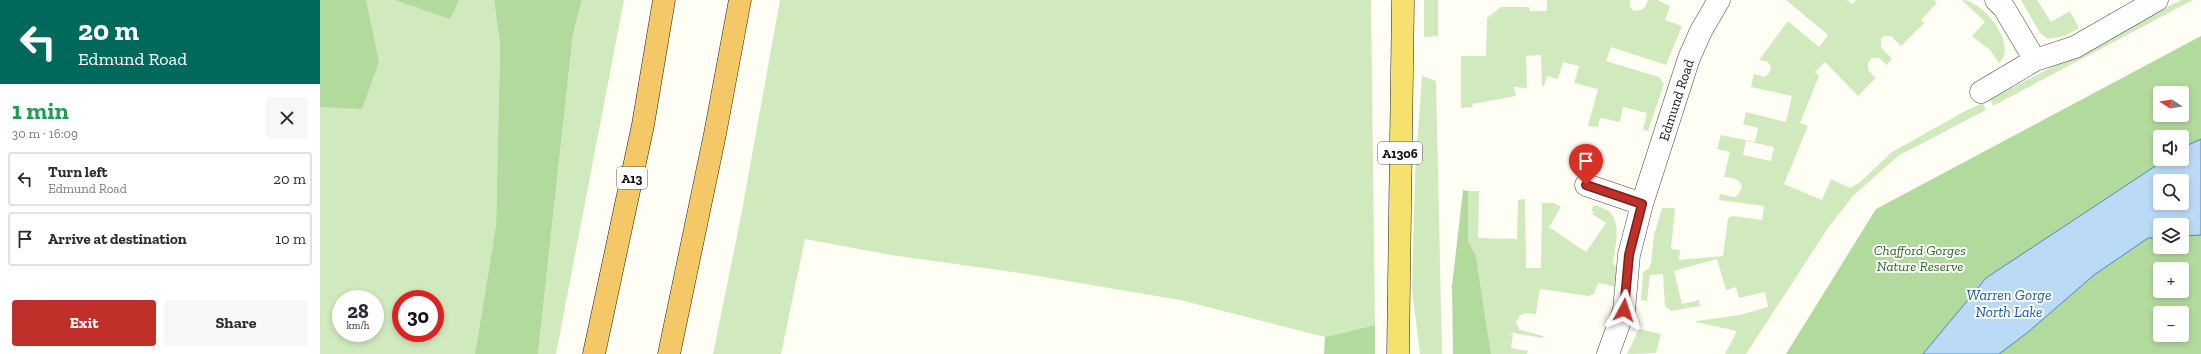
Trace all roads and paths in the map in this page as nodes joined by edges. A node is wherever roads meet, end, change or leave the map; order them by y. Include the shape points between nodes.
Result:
1 (664, 0) edge
2 (740, 0) edge
3 (1403, 0) edge
4 (1719, 0) edge
5 (1996, 0) edge
6 (2157, 0) edge
7 (2035, 60) junction
8 (1982, 92) dead end
9 (1586, 185) dead end
10 (1642, 204) junction
11 (594, 354) edge
12 (668, 354) edge
13 (1398, 354) edge
14 (1608, 354) edge

1 - 11 highway, A13 via 643,125
2 - 12 highway via 715,134
3 - 13 main road, A1306
4 - 10 street, Edmund Road via 1689,58
5 - 7 street via 2004,8
6 - 7 street via 2075,47
7 - 8 street
9 - 10 street
10 - 14 street, Edmund Road via 1629,255 1624,310

